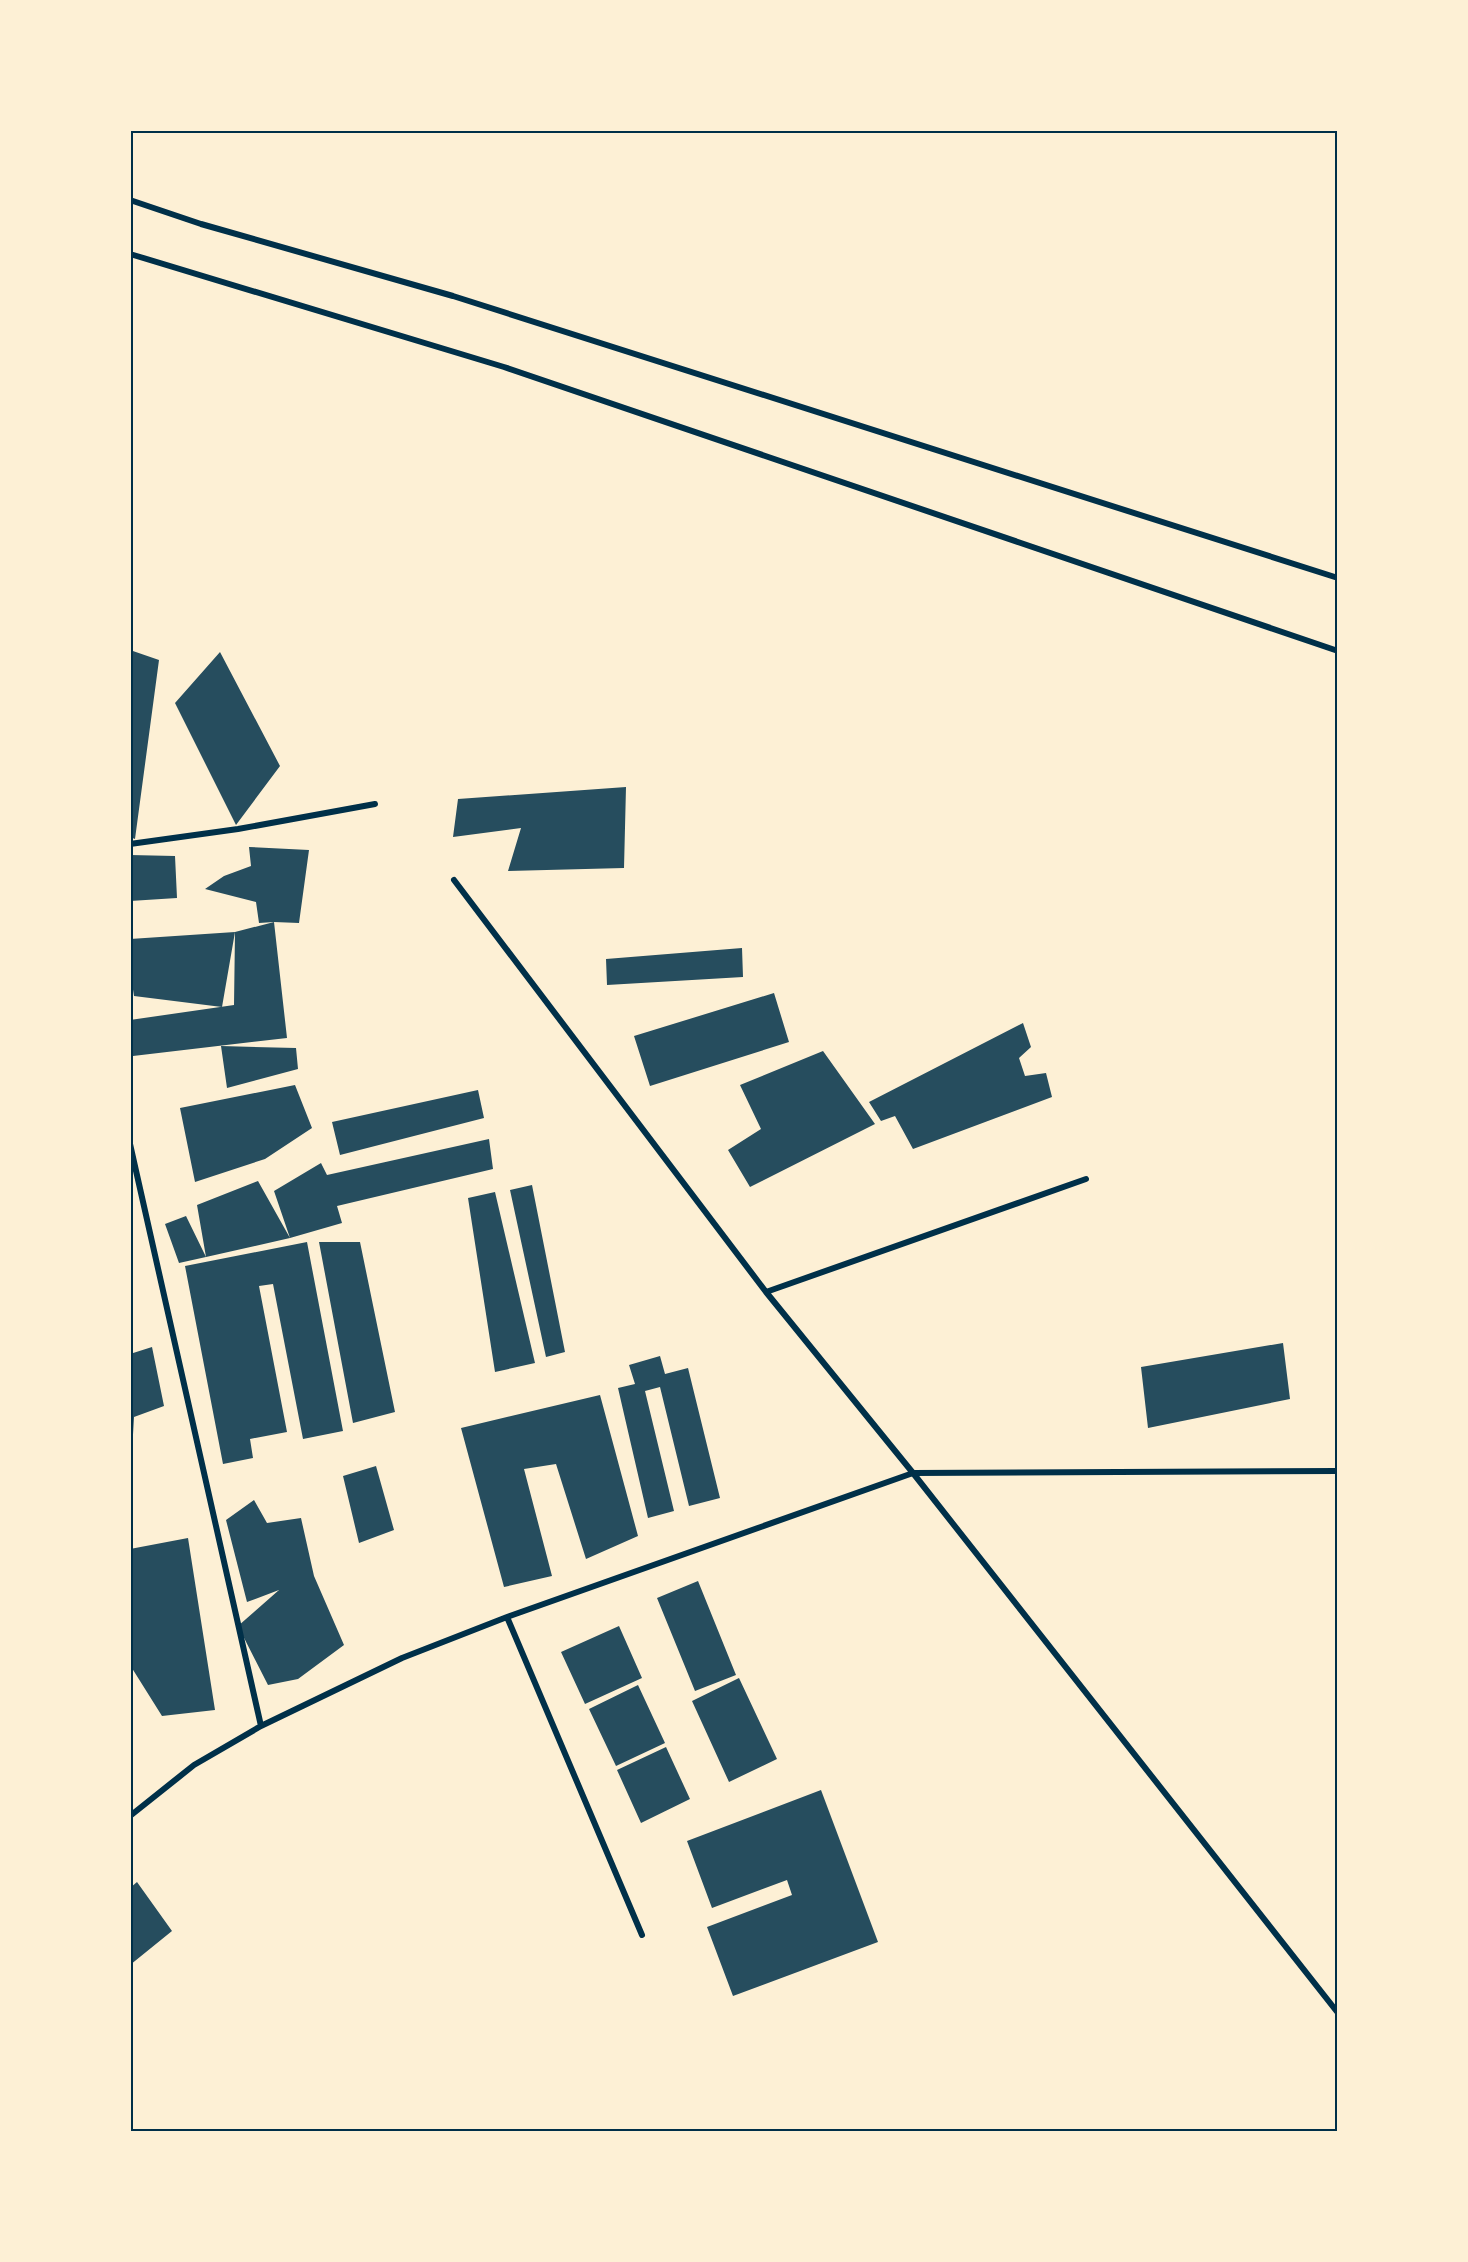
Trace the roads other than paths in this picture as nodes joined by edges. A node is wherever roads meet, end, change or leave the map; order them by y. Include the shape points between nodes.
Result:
1 (130, 200) edge
2 (130, 254) edge
3 (1338, 578) edge
4 (1338, 651) edge
5 (375, 804) dead end
6 (130, 844) edge
7 (454, 880) dead end
8 (130, 1144) edge
9 (1086, 1179) dead end
10 (766, 1292) junction
11 (1338, 1471) edge
12 (913, 1473) junction
13 (507, 1617) junction
14 (261, 1726) junction
15 (130, 1816) edge
16 (642, 1935) dead end
17 (1338, 2013) edge

1 - 3 street via 201,225 453,296
2 - 4 street via 504,367
5 - 6 street
7 - 10 street
8 - 14 street
9 - 10 street
10 - 12 street
11 - 12 street
12 - 13 street
12 - 17 street
13 - 14 street via 402,1658
13 - 16 street
14 - 15 street via 194,1766

